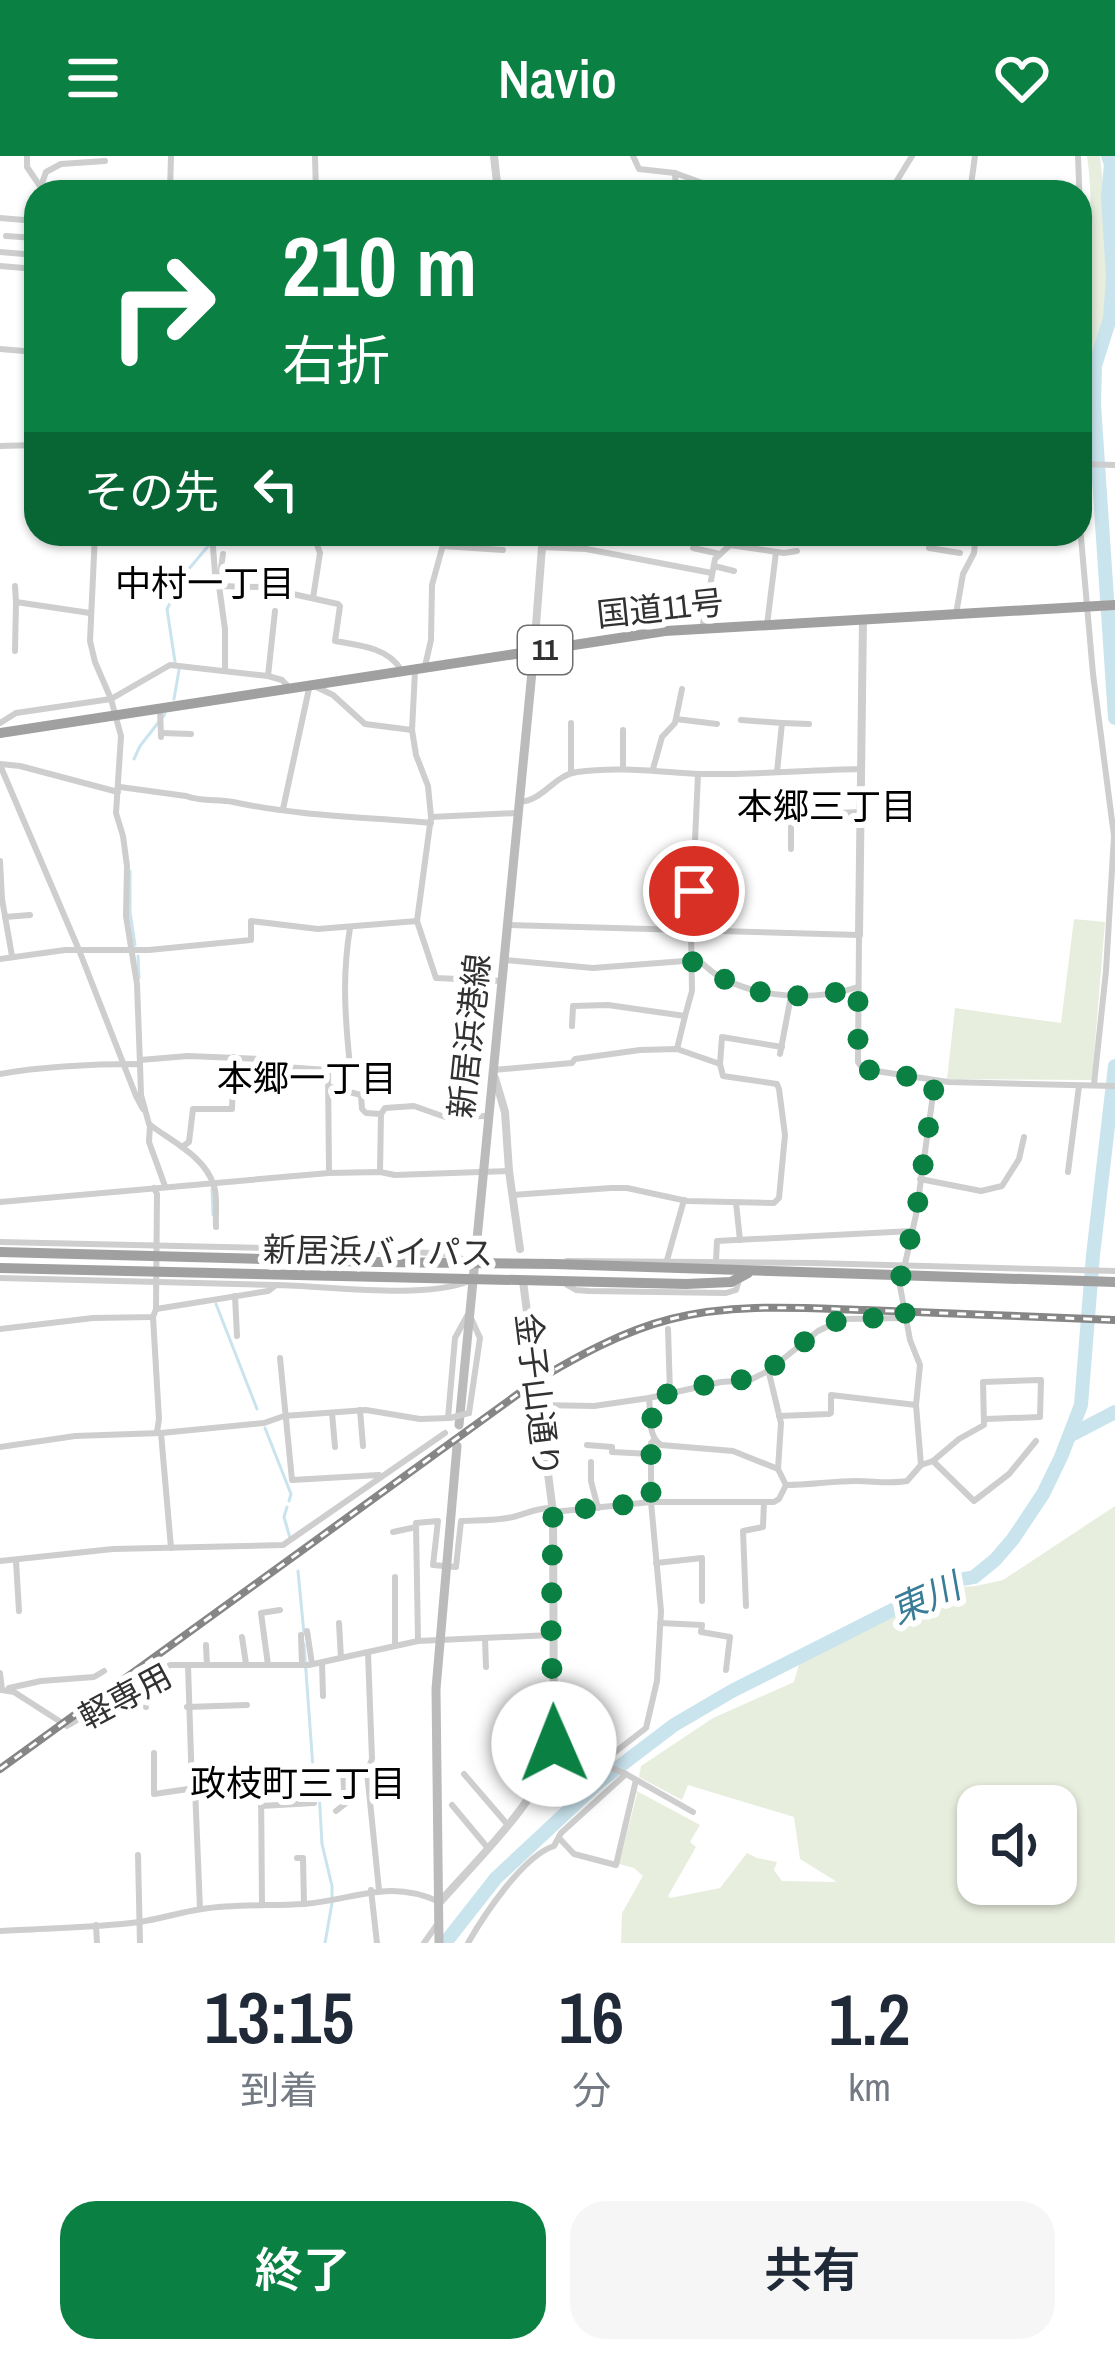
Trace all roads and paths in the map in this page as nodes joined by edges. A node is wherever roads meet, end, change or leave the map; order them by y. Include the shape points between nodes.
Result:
1 (633, 156) edge
2 (100, 159) edge
3 (71, 160) edge
4 (675, 173) junction
5 (43, 180) edge
6 (675, 180) edge
7 (698, 180) edge
8 (5, 236) dead end
9 (24, 237) edge
10 (94, 546) edge
11 (213, 546) edge
12 (317, 546) edge
13 (729, 546) edge
14 (736, 546) edge
15 (757, 546) edge
16 (928, 546) edge
17 (975, 546) edge
18 (1083, 546) edge
19 (443, 547) joint
20 (542, 547) joint
21 (693, 548) dead end
22 (756, 549) junction
23 (503, 550) dead end
24 (797, 551) dead end
25 (776, 552) junction
26 (960, 553) dead end
27 (223, 554) dead end
28 (720, 554) junction
29 (713, 569) junction
30 (734, 571) dead end
31 (182, 584) dead end
32 (15, 586) dead end
33 (219, 586) junction
34 (313, 598) junction
35 (16, 602) junction
36 (1115, 605) edge
37 (1091, 606) junction
38 (275, 611) dead end
39 (90, 613) junction
40 (956, 614) junction
41 (863, 620) junction
42 (767, 625) junction
43 (702, 629) junction
44 (15, 651) dead end
45 (534, 651) junction
46 (420, 667) junction
47 (225, 670) junction
48 (400, 670) junction
49 (268, 676) junction
50 (310, 684) junction
51 (290, 688) junction
52 (682, 689) dead end
53 (111, 699) junction
54 (117, 715) junction
55 (160, 715) junction
56 (676, 719) junction
57 (742, 720) dead end
58 (0, 723) edge
59 (571, 723) dead end
60 (782, 723) junction
61 (717, 724) dead end
62 (809, 724) dead end
63 (412, 730) junction
64 (623, 730) dead end
65 (0, 733) edge
66 (191, 734) dead end
67 (0, 765) edge
68 (623, 769) junction
69 (653, 770) junction
70 (861, 770) junction
71 (777, 772) junction
72 (571, 773) junction
73 (698, 773) junction
74 (118, 789) junction
75 (519, 807) junction
76 (283, 809) junction
77 (860, 812) junction
78 (431, 820) junction
79 (791, 848) dead end
80 (0, 861) edge
81 (30, 915) dead end
82 (5, 917) junction
83 (417, 921) junction
84 (508, 925) junction
85 (350, 928) junction
86 (4, 929) edge
87 (691, 931) junction
88 (859, 935) junction
89 (79, 950) junction
90 (133, 950) junction
91 (12, 956) junction
92 (0, 959) edge
93 (504, 959) junction
94 (691, 962) junction
95 (502, 981) junction
96 (858, 987) junction
97 (791, 996) junction
98 (685, 1016) junction
99 (572, 1026) dead end
100 (677, 1049) junction
101 (235, 1058) junction
102 (140, 1062) junction
103 (124, 1064) junction
104 (720, 1064) junction
105 (328, 1070) junction
106 (494, 1070) junction
107 (0, 1074) edge
108 (935, 1081) junction
109 (1079, 1084) junction
110 (1095, 1084) junction
111 (1115, 1086) edge
112 (330, 1087) junction
113 (143, 1108) junction
114 (381, 1114) junction
115 (489, 1115) junction
116 (150, 1125) junction
117 (1024, 1136) dead end
118 (182, 1147) junction
119 (509, 1171) junction
120 (380, 1172) junction
121 (483, 1172) junction
122 (1068, 1172) dead end
123 (329, 1173) junction
124 (920, 1179) junction
125 (210, 1183) junction
126 (165, 1186) junction
127 (154, 1189) junction
128 (512, 1196) junction
129 (684, 1200) junction
130 (0, 1202) edge
131 (736, 1203) junction
132 (215, 1227) dead end
133 (912, 1231) junction
134 (740, 1240) junction
135 (0, 1242) edge
136 (520, 1249) dead end
137 (0, 1252) edge
138 (157, 1252) junction
139 (667, 1261) junction
140 (716, 1261) junction
141 (472, 1263) junction
142 (554, 1264) junction
143 (0, 1268) edge
144 (902, 1270) junction
145 (751, 1271) junction
146 (1112, 1276) edge
147 (0, 1277) edge
148 (156, 1277) junction
149 (471, 1280) junction
150 (523, 1281) junction
151 (276, 1285) junction
152 (235, 1296) junction
153 (154, 1313) junction
154 (469, 1313) junction
155 (906, 1318) junction
156 (0, 1329) edge
157 (668, 1329) dead end
158 (237, 1336) dead end
159 (280, 1358) dead end
160 (769, 1371) junction
161 (670, 1393) junction
162 (650, 1398) junction
163 (538, 1405) junction
164 (916, 1405) junction
165 (360, 1410) junction
166 (332, 1413) junction
167 (284, 1416) junction
168 (779, 1416) junction
169 (986, 1419) junction
170 (452, 1420) junction
171 (159, 1432) junction
172 (445, 1432) dead end
173 (654, 1440) junction
174 (1036, 1441) dead end
175 (587, 1445) dead end
176 (363, 1446) dead end
177 (457, 1446) dead end
178 (0, 1447) edge
179 (335, 1447) dead end
180 (651, 1454) junction
181 (933, 1461) junction
182 (591, 1462) dead end
183 (921, 1465) junction
184 (778, 1469) junction
185 (383, 1475) junction
186 (786, 1485) junction
187 (651, 1502) junction
188 (764, 1502) junction
189 (598, 1508) junction
190 (553, 1510) junction
191 (416, 1527) junction
192 (393, 1532) dead end
193 (171, 1548) junction
194 (16, 1560) junction
195 (0, 1561) edge
196 (656, 1563) junction
197 (446, 1567) junction
198 (395, 1577) dead end
199 (702, 1600) dead end
200 (746, 1606) dead end
201 (280, 1610) dead end
202 (19, 1611) dead end
203 (339, 1623) dead end
204 (659, 1623) junction
205 (304, 1633) dead end
206 (551, 1635) junction
207 (242, 1637) dead end
208 (485, 1638) junction
209 (440, 1639) junction
210 (418, 1641) junction
211 (206, 1646) dead end
212 (395, 1646) junction
213 (368, 1653) junction
214 (341, 1658) junction
215 (322, 1662) junction
216 (246, 1664) junction
217 (207, 1665) junction
218 (268, 1665) junction
219 (306, 1665) junction
220 (188, 1666) junction
221 (486, 1667) dead end
222 (104, 1670) dead end
223 (726, 1670) dead end
224 (0, 1673) edge
225 (146, 1679) junction
226 (1, 1690) edge
227 (323, 1696) dead end
228 (247, 1705) dead end
229 (146, 1707) dead end
230 (187, 1707) junction
231 (554, 1744) junction
232 (154, 1753) dead end
233 (603, 1764) junction
234 (343, 1772) junction
235 (368, 1772) junction
236 (464, 1774) dead end
237 (625, 1774) junction
238 (636, 1780) junction
239 (192, 1789) junction
240 (314, 1803) dead end
241 (452, 1805) dead end
242 (261, 1806) junction
243 (336, 1811) dead end
244 (693, 1812) dead end
245 (507, 1824) junction
246 (560, 1839) junction
247 (488, 1847) junction
248 (138, 1855) dead end
249 (297, 1858) dead end
250 (375, 1890) junction
251 (440, 1902) junction
252 (304, 1904) junction
253 (262, 1906) junction
254 (200, 1909) junction
255 (140, 1922) junction
256 (95, 1925) junction
257 (69, 1927) junction
258 (11, 1930) junction
259 (0, 1931) edge
260 (438, 1934) edge
261 (12, 1943) edge
262 (70, 1943) edge
263 (97, 1943) edge
264 (140, 1943) edge
265 (377, 1943) edge
266 (424, 1943) edge
267 (468, 1943) edge

1 - 4 street via 638,169
2 - 3 street
3 - 5 street
4 - 6 street
4 - 7 street
8 - 9 street
10 - 39 street
11 - 33 street
12 - 34 street
13 - 28 street
14 - 22 street
15 - 22 street
16 - 26 street
17 - 40 street
18 - 37 street
19 - 23 street
19 - 46 street
20 - 29 street
20 - 45 street
21 - 28 street
22 - 25 street
24 - 25 street
25 - 42 street
27 - 33 street
28 - 29 street
29 - 30 street
29 - 43 street
31 - 33 street
32 - 35 street
33 - 34 street
33 - 47 street
34 - 48 street via 340,606 335,640 388,656
35 - 39 street
35 - 44 street
36 - 37 highway, 国道11号 / 11
37 - 40 highway, 国道11号 / 11
37 - 110 street via 1114,836
38 - 49 street
39 - 53 street via 94,662
40 - 41 highway, 国道11号 / 11
41 - 42 highway, 国道11号 / 11
41 - 70 street
42 - 43 highway, 国道11号 / 11
43 - 45 highway, 国道11号 / 11
45 - 46 highway, 国道11号 / 11
45 - 75 main road, 新居浜港線
46 - 48 highway, 国道11号 / 11
46 - 63 street
47 - 49 street
47 - 53 street via 170,665
48 - 50 highway, 国道11号 / 11
49 - 51 street
50 - 51 highway, 国道11号 / 11
50 - 63 street via 365,724
50 - 76 street
51 - 55 highway, 国道11号 / 11
52 - 56 street
53 - 54 street
53 - 58 street via 16,713
54 - 55 highway, 国道11号 / 11
54 - 65 highway, 国道11号 / 11
54 - 74 street
55 - 66 street via 161,735
56 - 61 street
56 - 69 street
57 - 60 street
59 - 72 street
60 - 62 street
60 - 71 street
63 - 78 street
64 - 68 street
67 - 74 street
67 - 89 street
68 - 69 street
68 - 72 street
69 - 73 street
70 - 71 street
70 - 77 street
71 - 73 street
72 - 75 street
73 - 87 street
74 - 76 street
74 - 90 street
75 - 78 street
75 - 84 main road, 新居浜港線
76 - 78 street
77 - 79 street via 791,815
77 - 88 street
78 - 83 street
80 - 82 street
81 - 82 street
82 - 86 street
83 - 85 street
83 - 95 street via 436,978
84 - 87 street
84 - 93 main road, 新居浜港線
85 - 90 street via 251,921 251,940
85 - 105 street via 350,1066
86 - 91 street
87 - 88 street
87 - 94 street
88 - 96 street
89 - 90 street
89 - 91 street
89 - 103 street
90 - 102 street
91 - 92 street
93 - 94 street via 593,968
93 - 95 main road, 新居浜港線
94 - 97 street
94 - 98 street
95 - 106 main road, 新居浜港線
96 - 97 street
96 - 108 street via 863,1069
97 - 104 street via 781,1050 722,1037
98 - 99 street via 573,1006
98 - 100 street
100 - 104 street
100 - 106 street
101 - 102 street
101 - 105 street
101 - 118 street via 232,1109 193,1109
102 - 103 street
102 - 113 street
103 - 107 street
103 - 113 street
104 - 131 street via 723,1076 777,1084 785,1135 777,1202
105 - 112 street
106 - 115 main road, 新居浜港線
106 - 119 street
108 - 109 street
108 - 124 street
109 - 110 street
109 - 122 street
110 - 111 street
112 - 114 street via 361,1095 366,1113
112 - 123 street
113 - 116 street
114 - 115 street via 414,1106 439,1117
114 - 120 street
115 - 121 main road, 新居浜港線
116 - 118 street
116 - 126 street
117 - 124 street via 1002,1186 981,1191
118 - 125 street
119 - 121 street
119 - 128 street
120 - 121 street
120 - 123 street
121 - 141 main road, 新居浜港線
123 - 125 street
124 - 133 street
125 - 126 street
125 - 132 street
126 - 127 street
127 - 130 street
127 - 138 street
128 - 129 street via 611,1188
128 - 136 street
129 - 131 street
129 - 139 street
131 - 134 street
133 - 134 street
133 - 144 street
134 - 140 street via 718,1241
135 - 138 street
137 - 138 highway, 新居浜バイパス
138 - 141 highway, 新居浜バイパス
138 - 148 street
139 - 140 street
139 - 142 street
140 - 144 street
141 - 142 highway, 新居浜バイパス
141 - 149 main road, 新居浜港線
142 - 145 highway, 新居浜バイパス
143 - 148 highway, 新居浜バイパス
144 - 145 highway, 新居浜バイパス
144 - 146 highway, 新居浜バイパス
144 - 155 street
145 - 150 highway, 新居浜バイパス via 739,1280 686,1284
147 - 148 street
148 - 149 highway, 新居浜バイパス
148 - 151 street
148 - 153 street
149 - 150 highway, 新居浜バイパス
149 - 151 street via 427,1289
149 - 154 main road, 新居浜港線
150 - 163 street, 金子山通り
151 - 152 street
152 - 153 street
152 - 158 street
153 - 156 street
153 - 171 street
154 - 170 main road, 新居浜港線
154 - 170 street, bridge via 480,1339 469,1413
155 - 160 street via 843,1318
155 - 164 street via 920,1365
157 - 161 street
159 - 167 street
160 - 161 street
160 - 168 street
161 - 162 street
162 - 163 street
162 - 173 street
163 - 190 street, 金子山通り
164 - 168 street via 831,1395 829,1414
164 - 183 street
165 - 166 street
165 - 170 street
165 - 176 street
166 - 167 street
166 - 179 street
167 - 171 street
167 - 185 street via 292,1480
168 - 184 street
169 - 169 street via 1040,1417 1041,1380 983,1382
169 - 181 street
171 - 178 street
171 - 193 street
172 - 185 street
173 - 180 street
173 - 184 street via 733,1451
174 - 181 street via 974,1501
175 - 180 street
177 - 197 main road
180 - 187 street
181 - 183 street
182 - 189 street
183 - 186 street via 907,1481
184 - 186 street
185 - 193 street via 284,1545
186 - 188 street via 779,1499
187 - 188 street
187 - 189 street
187 - 196 street
188 - 200 street via 763,1527 743,1531
189 - 190 street
190 - 197 street via 460,1521 456,1567
190 - 206 street, 金子山通り
191 - 192 street
191 - 197 street via 438,1522 433,1565
191 - 210 street
193 - 194 street
194 - 195 street
194 - 202 street
196 - 199 street via 702,1558
196 - 204 street
197 - 209 main road
198 - 212 street
201 - 218 street via 261,1613
203 - 214 street
204 - 223 street via 702,1625 701,1633 730,1637
204 - 233 street via 646,1728
205 - 219 street
206 - 208 street, 軽専用
206 - 231 street, 金子山通り
207 - 216 street
208 - 209 street, 軽専用
208 - 221 street
209 - 210 street, 軽専用
209 - 251 main road
210 - 212 street, 軽専用
211 - 217 street
212 - 213 street, 軽専用
213 - 214 street, 軽専用
213 - 235 street
214 - 215 street, 軽専用
215 - 219 street, 軽専用
215 - 227 street
216 - 217 street, 軽専用
216 - 218 street, 軽専用
217 - 220 street, 軽専用
218 - 219 street, 軽専用
220 - 225 street, 軽専用 via 166,1666
220 - 230 street
222 - 226 street
224 - 226 street
225 - 226 street, 軽専用 via 67,1726
225 - 229 street
228 - 230 street
230 - 239 street
231 - 233 street
231 - 245 street, 金子山通り via 540,1781
232 - 239 street via 154,1793
233 - 237 street
234 - 235 street
234 - 242 street via 252,1773
234 - 243 street via 345,1804
235 - 250 street
236 - 245 street
237 - 238 street
237 - 246 street
238 - 244 street
238 - 246 street via 616,1864 574,1854
239 - 254 street
240 - 242 street
241 - 247 street
242 - 253 street
245 - 247 street, 金子山通り
246 - 267 street via 526,1865
247 - 251 street, 金子山通り
248 - 255 street
249 - 252 street
250 - 251 street
250 - 252 street
250 - 265 street
251 - 260 main road
252 - 253 street
253 - 254 street
254 - 255 street
255 - 256 street
255 - 264 street
256 - 257 street
256 - 263 street
257 - 258 street
257 - 262 street
258 - 259 street
258 - 261 street
260 - 266 street

